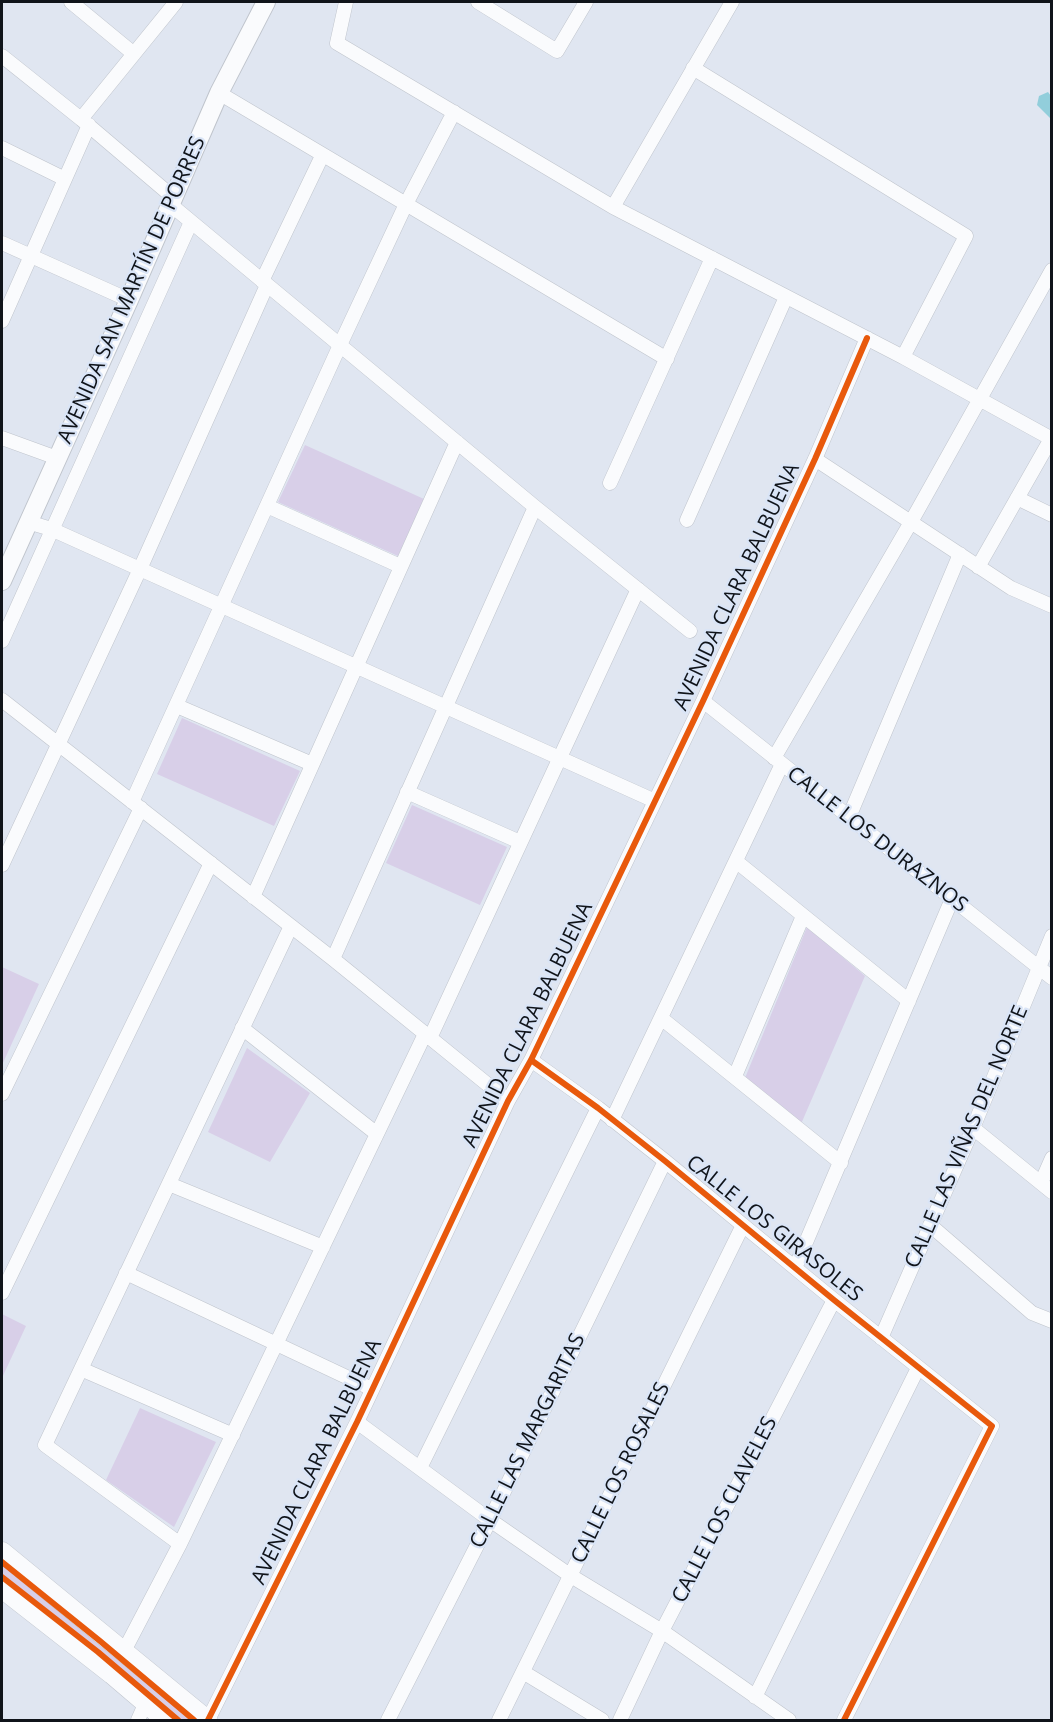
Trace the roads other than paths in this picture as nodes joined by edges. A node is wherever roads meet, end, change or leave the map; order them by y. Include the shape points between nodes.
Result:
1 (71, 2) edge
2 (176, 2) edge
3 (266, 2) edge
4 (346, 2) edge
5 (478, 2) edge
6 (586, 2) edge
7 (732, 2) edge
8 (134, 54) junction
9 (2, 56) edge
10 (693, 68) junction
11 (219, 93) junction
12 (454, 112) junction
13 (85, 122) junction
14 (2, 148) edge
15 (322, 156) junction
16 (65, 179) junction
17 (172, 201) junction
18 (406, 204) junction
19 (613, 207) junction
20 (191, 222) junction
21 (2, 243) edge
22 (31, 255) junction
23 (712, 258) junction
24 (1052, 270) edge
25 (264, 283) junction
26 (786, 297) junction
27 (129, 300) junction
28 (2, 321) edge
29 (867, 338) junction
30 (340, 345) junction
31 (903, 357) junction
32 (667, 359) junction
33 (980, 399) junction
34 (2, 438) edge
35 (1051, 438) edge
36 (457, 442) junction
37 (57, 458) junction
38 (815, 459) junction
39 (610, 483) dead end
40 (1017, 498) junction
41 (267, 506) junction
42 (535, 507) junction
43 (1052, 515) edge
44 (687, 520) dead end
45 (28, 522) junction
46 (911, 522) junction
47 (51, 529) junction
48 (960, 554) junction
49 (400, 566) junction
50 (978, 567) junction
51 (140, 569) junction
52 (2, 581) edge
53 (638, 589) junction
54 (223, 606) junction
55 (1052, 606) edge
56 (690, 631) dead end
57 (2, 641) edge
58 (355, 665) junction
59 (2, 700) edge
60 (703, 701) junction
61 (177, 706) junction
62 (446, 706) junction
63 (58, 744) junction
64 (559, 758) junction
65 (778, 761) junction
66 (312, 764) junction
67 (407, 792) junction
68 (655, 801) junction
69 (136, 805) junction
70 (849, 817) junction
71 (520, 842) junction
72 (736, 862) junction
73 (211, 863) junction
74 (2, 865) edge
75 (254, 897) junction
76 (952, 899) junction
77 (803, 916) junction
78 (291, 926) junction
79 (1052, 936) edge
80 (333, 959) junction
81 (1038, 967) junction
82 (1052, 978) edge
83 (909, 1001) junction
84 (661, 1018) junction
85 (242, 1028) junction
86 (428, 1036) junction
87 (531, 1060) junction
88 (735, 1076) junction
89 (2, 1094) edge
90 (508, 1101) junction
91 (598, 1108) junction
92 (612, 1119) junction
93 (973, 1128) junction
94 (377, 1134) junction
95 (1052, 1158) edge
96 (665, 1161) junction
97 (841, 1163) junction
98 (169, 1184) junction
99 (1046, 1188) edge
100 (743, 1225) junction
101 (930, 1225) junction
102 (323, 1247) junction
103 (795, 1268) junction
104 (126, 1273) junction
105 (2, 1293) edge
106 (834, 1300) junction
107 (1052, 1321) edge
108 (881, 1338) junction
109 (277, 1344) junction
110 (918, 1368) junction
111 (81, 1369) junction
112 (372, 1389) junction
113 (357, 1422) junction
114 (233, 1435) junction
115 (420, 1468) junction
116 (490, 1520) junction
117 (180, 1544) junction
118 (2, 1552) edge
119 (571, 1576) junction
120 (2, 1590) edge
121 (662, 1631) junction
122 (124, 1651) junction
123 (523, 1672) junction
124 (755, 1697) junction
125 (142, 1712) edge
126 (166, 1720) edge
127 (208, 1720) edge
128 (388, 1720) edge
129 (499, 1720) edge
130 (602, 1720) edge
131 (620, 1720) edge
132 (789, 1720) edge
133 (844, 1720) edge

1 - 8 street
2 - 8 street
3 - 11 street, AVENIDA SAN MARTÍN DE PORRES
4 - 12 street via 336,43
5 - 6 street via 557,51
7 - 10 street
8 - 13 street
9 - 13 street
10 - 19 street
10 - 31 street via 966,236
11 - 15 street
11 - 17 street, AVENIDA SAN MARTÍN DE PORRES
12 - 18 street
12 - 19 street
13 - 16 street
13 - 17 street
14 - 16 street
15 - 18 street
15 - 25 street
16 - 22 street
17 - 20 street
17 - 27 street, AVENIDA SAN MARTÍN DE PORRES
18 - 30 street
18 - 32 street
19 - 23 street
20 - 25 street
20 - 47 street
21 - 22 street
22 - 27 street
22 - 28 street
23 - 26 street
23 - 32 street
24 - 33 street
25 - 30 street
25 - 51 street
26 - 29 street
26 - 44 street
27 - 37 street, AVENIDA SAN MARTÍN DE PORRES
29 - 31 street
29 - 38 street, AVENIDA CLARA BALBUENA
30 - 36 street
30 - 41 street
31 - 33 street
32 - 39 street
33 - 35 street
33 - 46 street
34 - 37 street
35 - 40 street
36 - 42 street
36 - 49 street
37 - 45 street, AVENIDA SAN MARTÍN DE PORRES
38 - 46 street
38 - 60 street, AVENIDA CLARA BALBUENA
40 - 43 street
40 - 50 street
41 - 49 street
41 - 54 street
42 - 53 street
42 - 62 street
45 - 47 street
45 - 52 street, AVENIDA SAN MARTÍN DE PORRES
46 - 48 street
46 - 65 street
47 - 51 street
47 - 57 street
48 - 50 street
48 - 70 street
49 - 58 street
50 - 55 street via 1011,588
51 - 54 street
51 - 63 street
53 - 56 street
53 - 64 street
54 - 58 street
54 - 61 street
58 - 62 street
58 - 66 street
59 - 63 street
60 - 65 street, CALLE LOS DURAZNOS
60 - 68 street, AVENIDA CLARA BALBUENA
61 - 66 street
61 - 69 street
62 - 64 street
62 - 67 street
63 - 69 street
63 - 74 street
64 - 68 street
64 - 71 street
65 - 70 street, CALLE LOS DURAZNOS
65 - 72 street
66 - 75 street
67 - 71 street
67 - 80 street
68 - 87 street, AVENIDA CLARA BALBUENA
69 - 73 street
69 - 89 street
70 - 76 street, CALLE LOS DURAZNOS
71 - 86 street
72 - 77 street
72 - 84 street
73 - 75 street
73 - 105 street
75 - 78 street
76 - 81 street, CALLE LOS DURAZNOS
76 - 83 street
77 - 83 street
77 - 88 street
78 - 80 street
78 - 85 street
79 - 81 street, CALLE LAS VIÑAS DEL NORTE
80 - 86 street
81 - 82 street, CALLE LOS DURAZNOS
81 - 93 street, CALLE LAS VIÑAS DEL NORTE
83 - 97 street
84 - 88 street
84 - 92 street
85 - 94 street
85 - 98 street
86 - 90 street
86 - 94 street
87 - 90 street, AVENIDA CLARA BALBUENA
87 - 91 street, CALLE LOS GIRASOLES
88 - 97 street
90 - 112 street, AVENIDA CLARA BALBUENA
91 - 92 street, CALLE LOS GIRASOLES
91 - 115 street
92 - 96 street, CALLE LOS GIRASOLES
93 - 99 street
93 - 101 street, CALLE LAS VIÑAS DEL NORTE
94 - 102 street
95 - 99 street
96 - 100 street, CALLE LOS GIRASOLES
96 - 116 street, CALLE LAS MARGARITAS
97 - 103 street
98 - 102 street
98 - 104 street
100 - 103 street, CALLE LOS GIRASOLES
100 - 119 street, CALLE LOS ROSALES
101 - 107 street via 1032,1313
101 - 108 street, CALLE LAS VIÑAS DEL NORTE
102 - 109 street
103 - 106 street, CALLE LOS GIRASOLES
104 - 109 street
104 - 111 street
106 - 108 street, CALLE LOS GIRASOLES
106 - 121 street, CALLE LOS CLAVELES
108 - 110 street, CALLE LOS GIRASOLES
109 - 112 street
109 - 114 street
110 - 124 street
110 - 133 street, CALLE LOS GIRASOLES via 992,1426
111 - 114 street
111 - 117 street via 45,1445
112 - 113 street, AVENIDA CLARA BALBUENA
113 - 115 street
113 - 127 street, AVENIDA CLARA BALBUENA
114 - 117 street
115 - 116 street
116 - 119 street
116 - 128 street, CALLE LAS MARGARITAS
117 - 122 street
118 - 122 main road
119 - 121 street
119 - 123 street, CALLE LOS ROSALES
120 - 125 main road
121 - 124 street
121 - 131 street, CALLE LOS CLAVELES
122 - 127 main road
123 - 129 street, CALLE LOS ROSALES
123 - 130 street
124 - 132 street
125 - 126 main road

